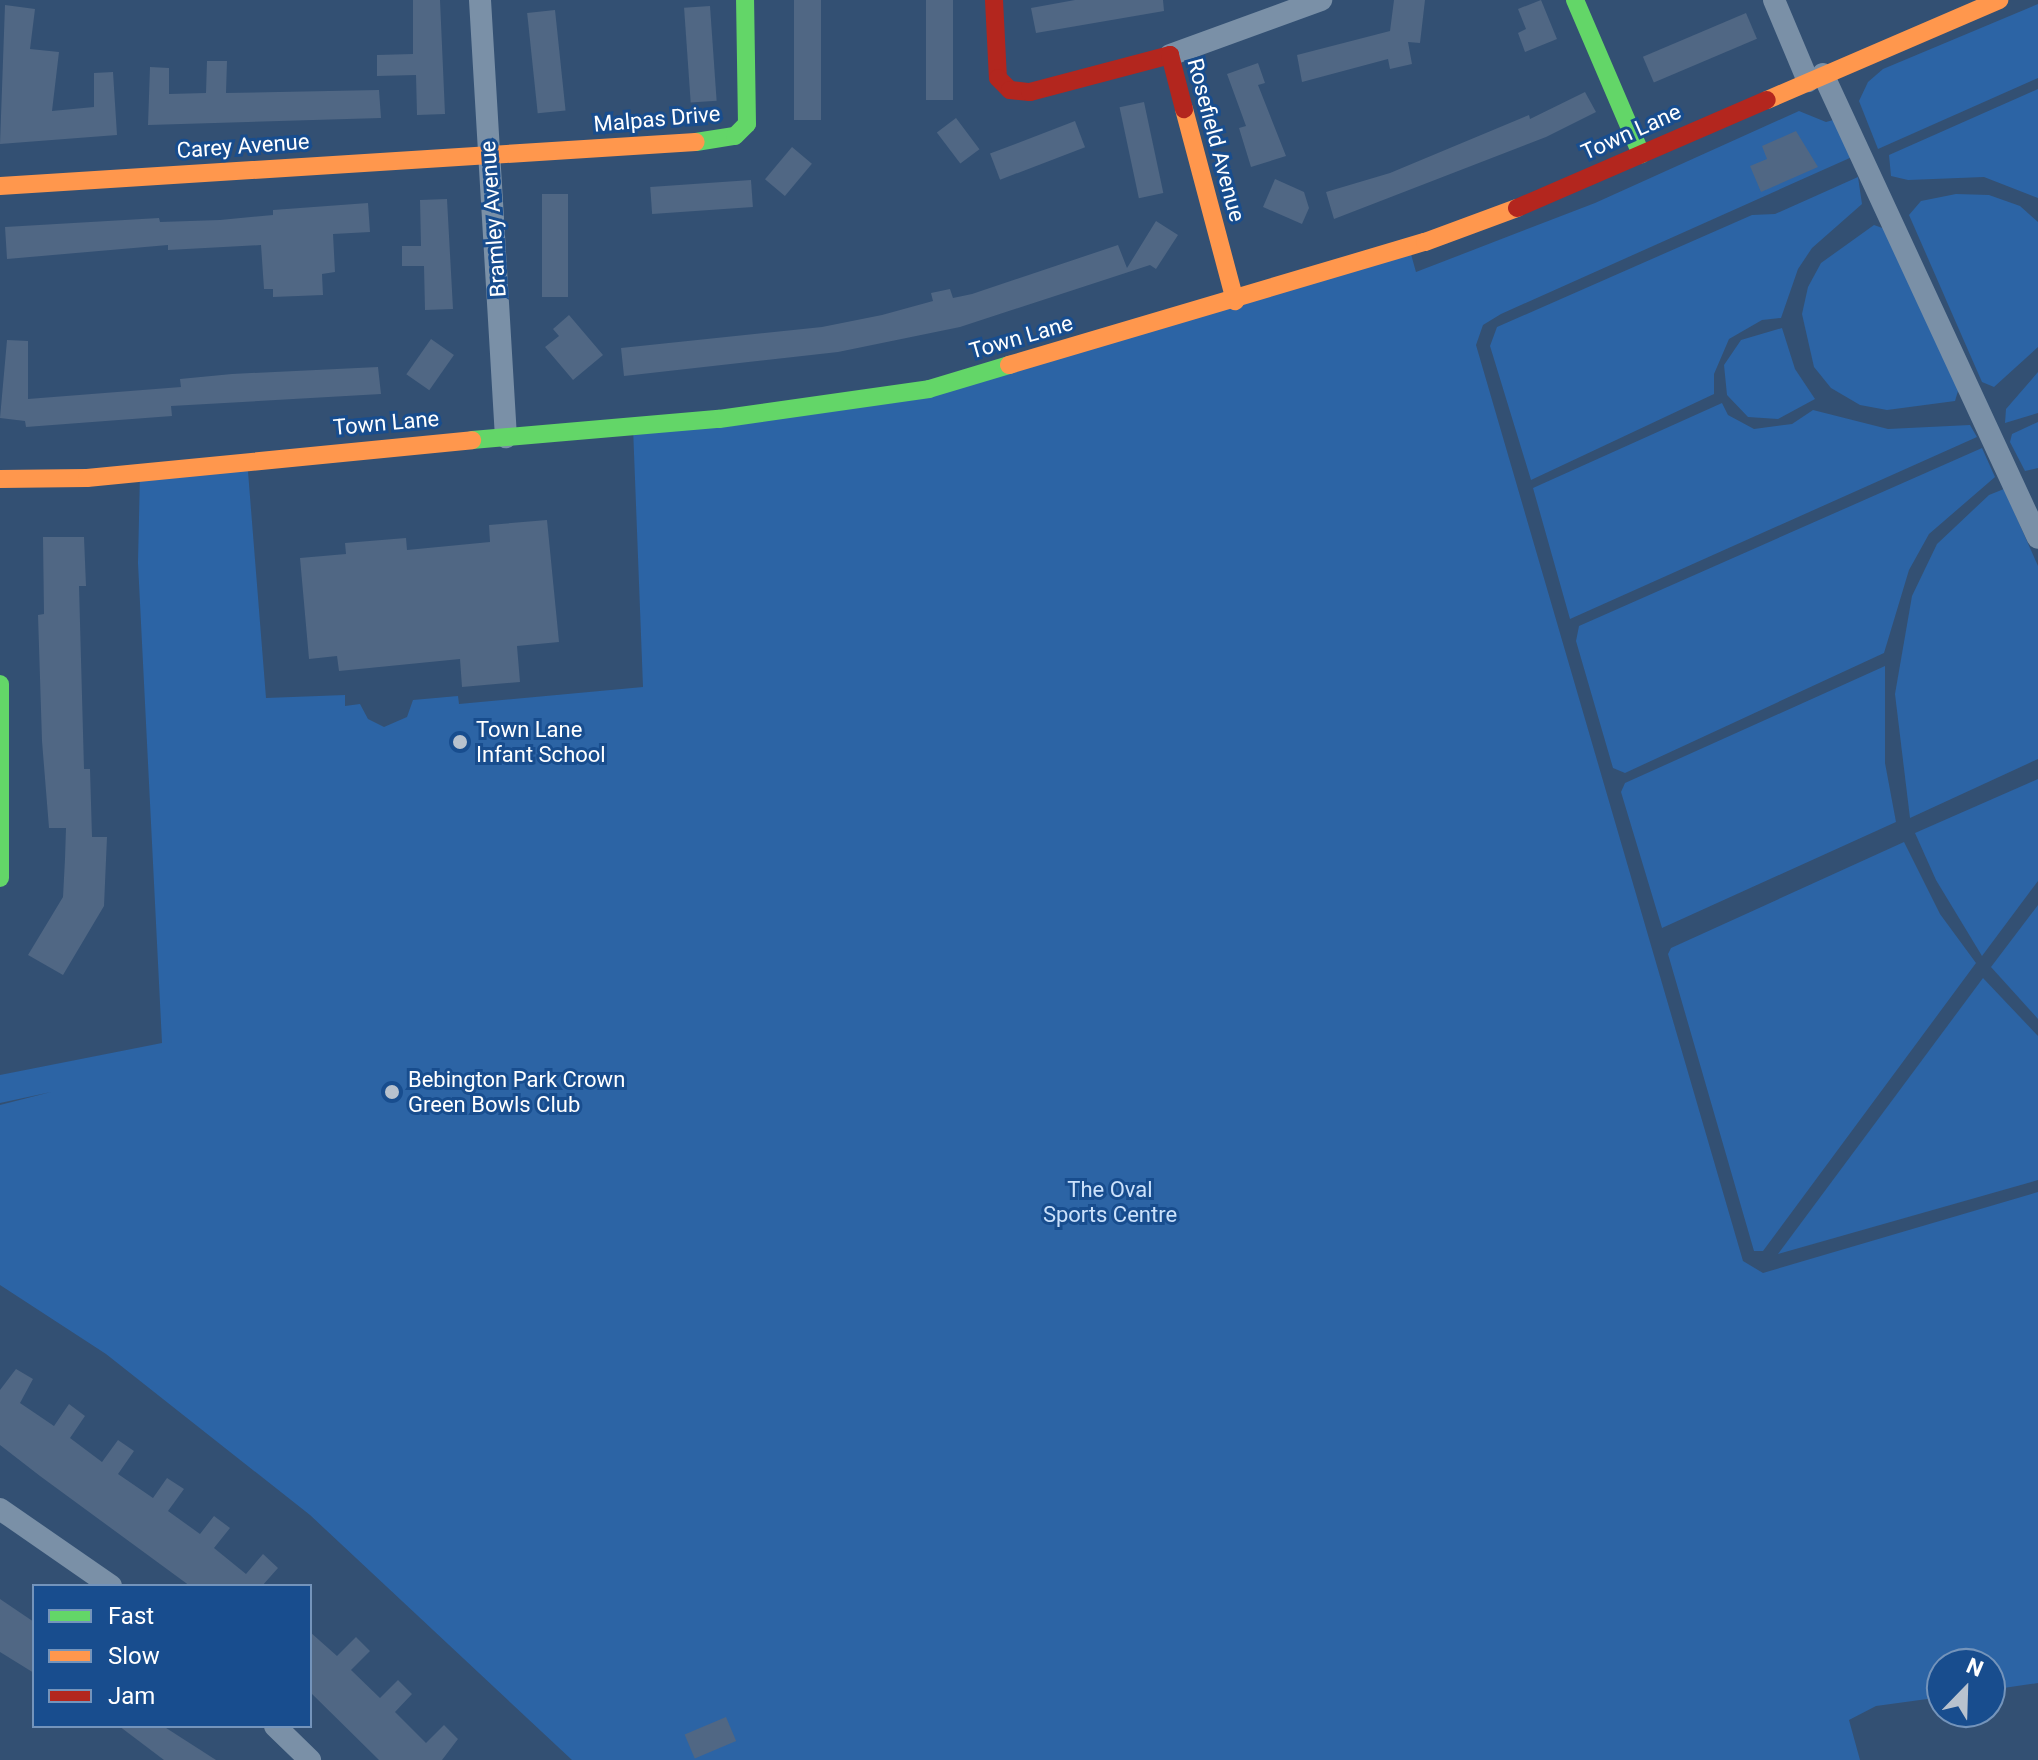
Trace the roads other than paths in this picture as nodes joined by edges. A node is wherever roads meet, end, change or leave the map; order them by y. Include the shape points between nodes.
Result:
1 (480, 0) edge
2 (745, 0) edge
3 (994, 0) edge
4 (1321, 0) edge
5 (1575, 0) edge
6 (1774, 0) edge
7 (1999, 0) edge
8 (1170, 55) junction
9 (1815, 78) junction
10 (489, 154) junction
11 (1641, 154) junction
12 (0, 186) edge
13 (1235, 301) junction
14 (506, 437) junction
15 (0, 479) edge
16 (2038, 538) edge
17 (0, 684) edge
18 (0, 878) edge
19 (0, 1509) edge
20 (108, 1584) edge
21 (277, 1728) edge
22 (310, 1760) edge

1 - 10 street, Bramley Avenue
2 - 10 main road, Malpas Drive via 750,110 747,124 735,136
3 - 8 main road, Rosefield Avenue via 998,78 1010,90 1030,92
4 - 8 street
5 - 11 main road
6 - 9 street
7 - 9 main road, Town Lane
8 - 13 main road, Rosefield Avenue
9 - 11 main road, Town Lane
9 - 16 street
10 - 12 main road, Carey Avenue
10 - 14 street, Bramley Avenue
11 - 13 main road, Town Lane via 1425,242
13 - 14 main road, Town Lane via 929,389 860,403
14 - 15 main road, Town Lane via 87,478
17 - 18 main road
19 - 20 street
21 - 22 street

